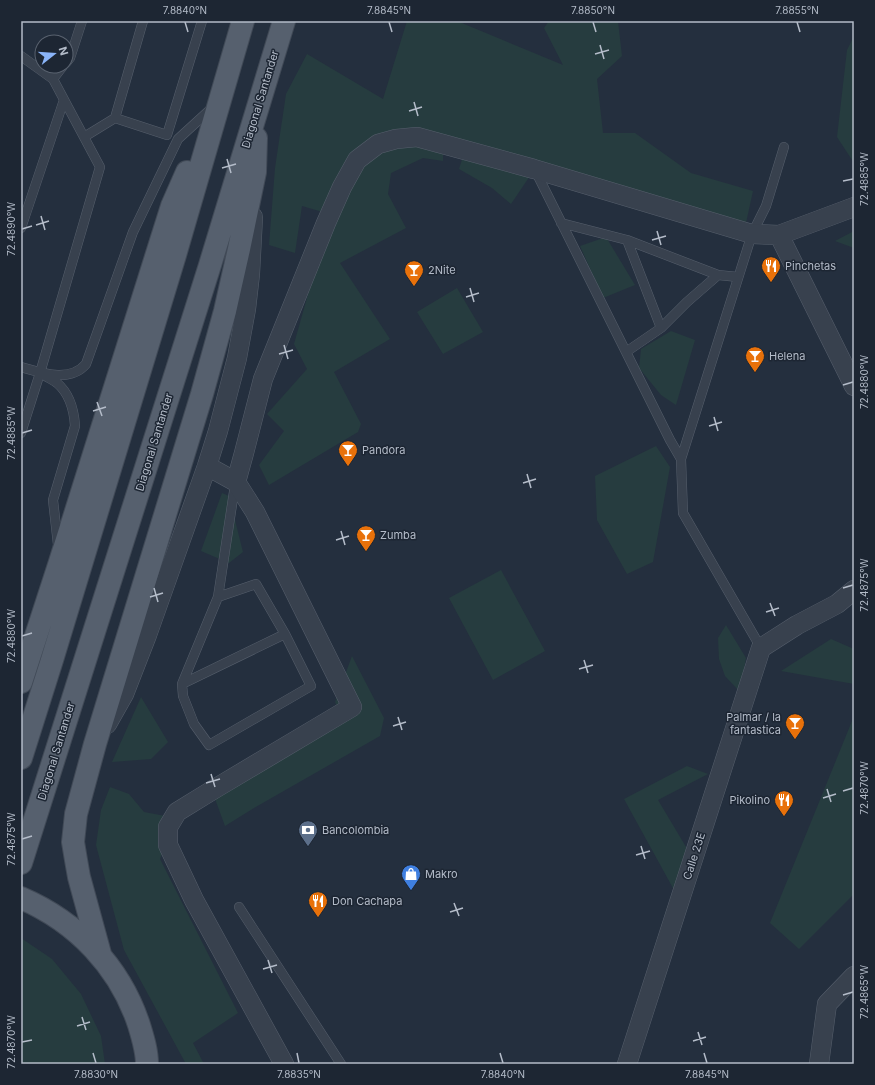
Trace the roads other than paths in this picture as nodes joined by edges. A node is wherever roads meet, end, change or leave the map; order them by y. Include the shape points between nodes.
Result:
1 (82, 21) edge
2 (143, 21) edge
3 (202, 21) edge
4 (243, 21) edge
5 (284, 21) edge
6 (74, 46) edge
7 (21, 56) edge
8 (57, 74) edge
9 (53, 79) junction
10 (64, 100) junction
11 (219, 102) junction
12 (258, 105) junction
13 (115, 118) junction
14 (84, 137) junction
15 (784, 147) dead end
16 (534, 169) junction
17 (255, 172) junction
18 (854, 207) edge
19 (561, 223) junction
20 (21, 228) edge
21 (752, 234) junction
22 (778, 235) junction
23 (627, 240) junction
24 (718, 275) junction
25 (738, 277) junction
26 (661, 328) junction
27 (626, 352) junction
28 (21, 367) edge
29 (40, 373) junction
30 (854, 386) edge
31 (21, 433) edge
32 (681, 459) junction
33 (207, 466) junction
34 (236, 482) junction
35 (60, 562) junction
36 (854, 590) edge
37 (218, 597) junction
38 (285, 634) junction
39 (761, 648) junction
40 (21, 682) edge
41 (182, 684) junction
42 (95, 744) junction
43 (21, 758) edge
44 (21, 863) edge
45 (21, 898) edge
46 (239, 907) dead end
47 (100, 954) junction
48 (854, 976) edge
49 (148, 1064) edge
50 (284, 1064) edge
51 (341, 1064) edge
52 (627, 1064) edge
53 (819, 1064) edge

1 - 6 lane
2 - 13 lane
3 - 13 lane via 167,134
4 - 11 main road
5 - 12 main road, Diagonal Santander
7 - 9 lane
8 - 9 lane
9 - 10 lane
10 - 14 lane
10 - 20 lane
11 - 29 lane via 178,139 133,232 86,364 78,372 61,376
11 - 35 main road via 172,206
11 - 43 main road
12 - 17 main road
12 - 44 main road, Diagonal Santander
13 - 14 lane
14 - 29 lane via 100,167
15 - 21 lane via 766,206
16 - 19 lane
16 - 21 street
16 - 34 street via 417,137 378,144 357,160 326,222 263,379
17 - 33 street via 246,309 229,391
17 - 42 main road via 232,282 210,364
18 - 22 street
19 - 23 lane
19 - 27 lane
21 - 22 street
21 - 25 lane
22 - 30 street
23 - 24 lane
23 - 26 lane
24 - 25 lane
24 - 26 lane
25 - 32 lane
26 - 27 lane
27 - 32 lane
28 - 29 lane
29 - 31 lane
29 - 35 lane via 58,384 67,395 74,416 74,426 54,500
32 - 39 lane via 683,513
33 - 34 street
33 - 42 street via 124,694
34 - 37 lane
34 - 50 street via 254,512 352,707 177,812 168,827 168,846 194,900
35 - 40 main road
36 - 39 street via 837,604
37 - 38 lane via 256,584
37 - 41 lane
38 - 41 lane
38 - 41 lane via 311,686 209,745 194,724 183,696
39 - 52 street, Calle 23E
42 - 47 main road via 76,814 73,842 79,877
45 - 47 main road via 69,925
46 - 51 lane
47 - 49 main road via 124,989 135,1012
48 - 53 street via 826,1004

